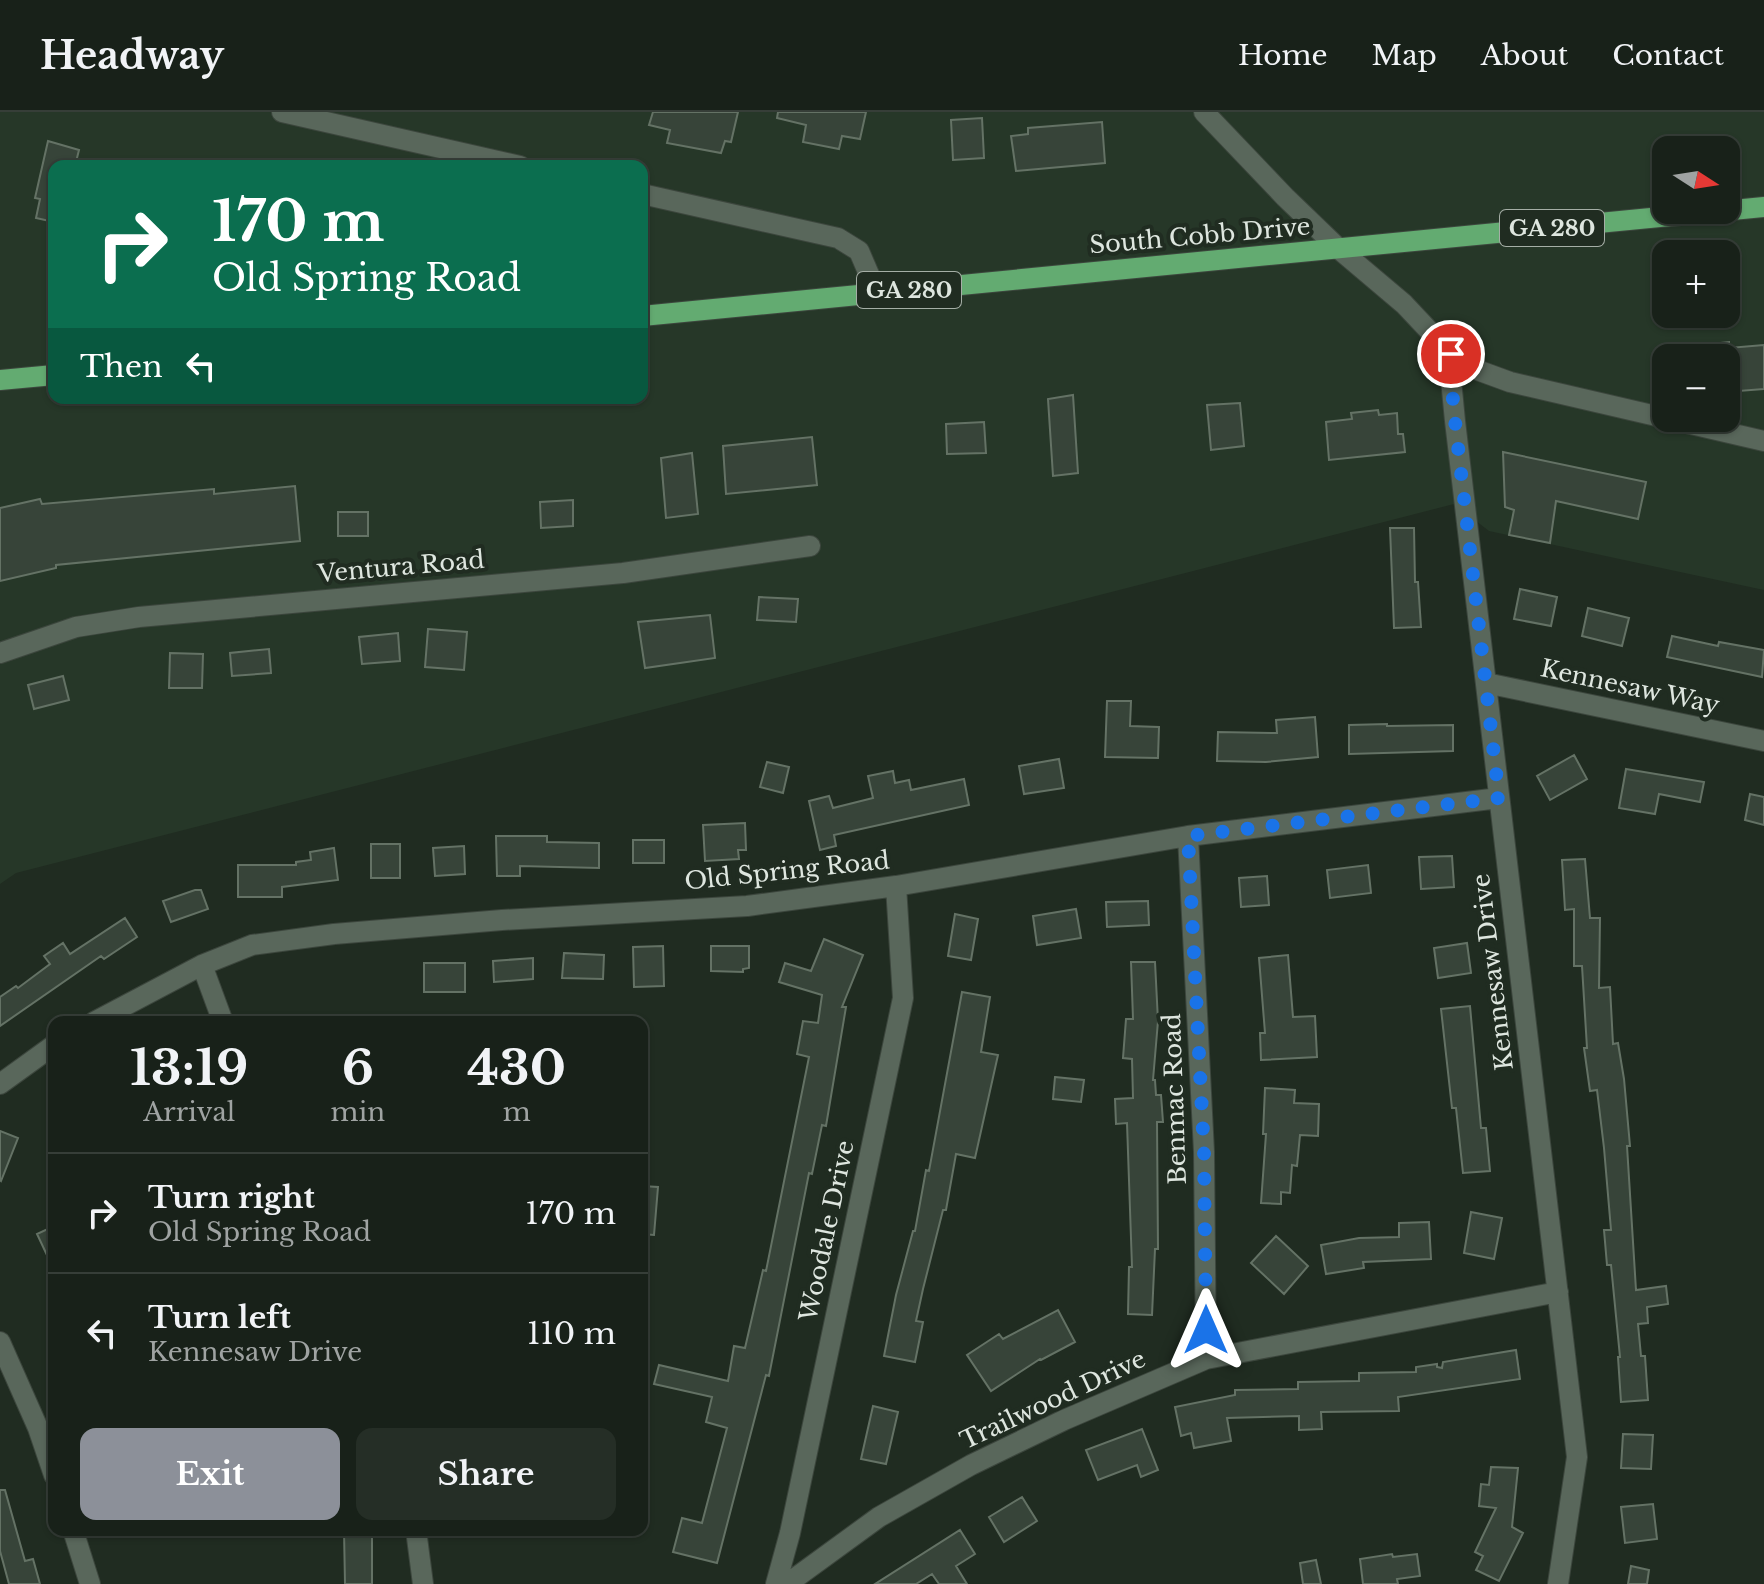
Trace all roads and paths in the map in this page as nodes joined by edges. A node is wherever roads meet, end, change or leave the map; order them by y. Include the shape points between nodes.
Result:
1 (282, 112) edge
2 (1204, 112) edge
3 (494, 160) edge
4 (648, 195) edge
5 (1764, 207) edge
6 (1339, 249) junction
7 (877, 293) junction
8 (648, 315) edge
9 (1451, 354) junction
10 (48, 376) edge
11 (0, 380) edge
12 (1764, 441) edge
13 (810, 546) dead end
14 (0, 653) edge
15 (1486, 683) junction
16 (1764, 741) edge
17 (1499, 798) junction
18 (1188, 836) junction
19 (896, 886) junction
20 (202, 965) junction
21 (105, 1016) edge
22 (221, 1016) edge
23 (48, 1049) edge
24 (0, 1084) edge
25 (1558, 1292) junction
26 (0, 1342) edge
27 (1206, 1359) junction
28 (48, 1457) edge
29 (75, 1536) edge
30 (417, 1536) edge
31 (90, 1584) edge
32 (423, 1584) edge
33 (776, 1584) edge
34 (787, 1584) edge
35 (1558, 1584) edge

1 - 3 street
2 - 6 street
4 - 7 street via 838,238 859,251
5 - 6 main road, South Cobb Drive / GA 280
6 - 7 main road, South Cobb Drive / GA 280
6 - 9 street via 1404,304
7 - 8 main road, South Cobb Drive / GA 280
9 - 12 street via 1480,371 1531,388
9 - 15 street, Kennesaw Drive
10 - 11 main road
13 - 14 street, Ventura Road via 623,573 139,617 76,627
15 - 16 street, Kennesaw Way
15 - 17 street, Kennesaw Drive
17 - 18 street, Old Spring Road
17 - 25 street, Kennesaw Drive
18 - 19 street, Old Spring Road
18 - 27 street, Benmac Road via 1204,1152
19 - 20 street, Old Spring Road via 747,906 334,934 252,945
19 - 33 street, Woodale Drive via 903,998
20 - 21 street, Old Spring Road
20 - 22 street
23 - 24 street
25 - 27 street, Trailwood Drive
25 - 35 street, Kennesaw Drive via 1577,1457
26 - 28 street
27 - 34 street, Trailwood Drive via 971,1465 879,1517
29 - 31 street
30 - 32 street

